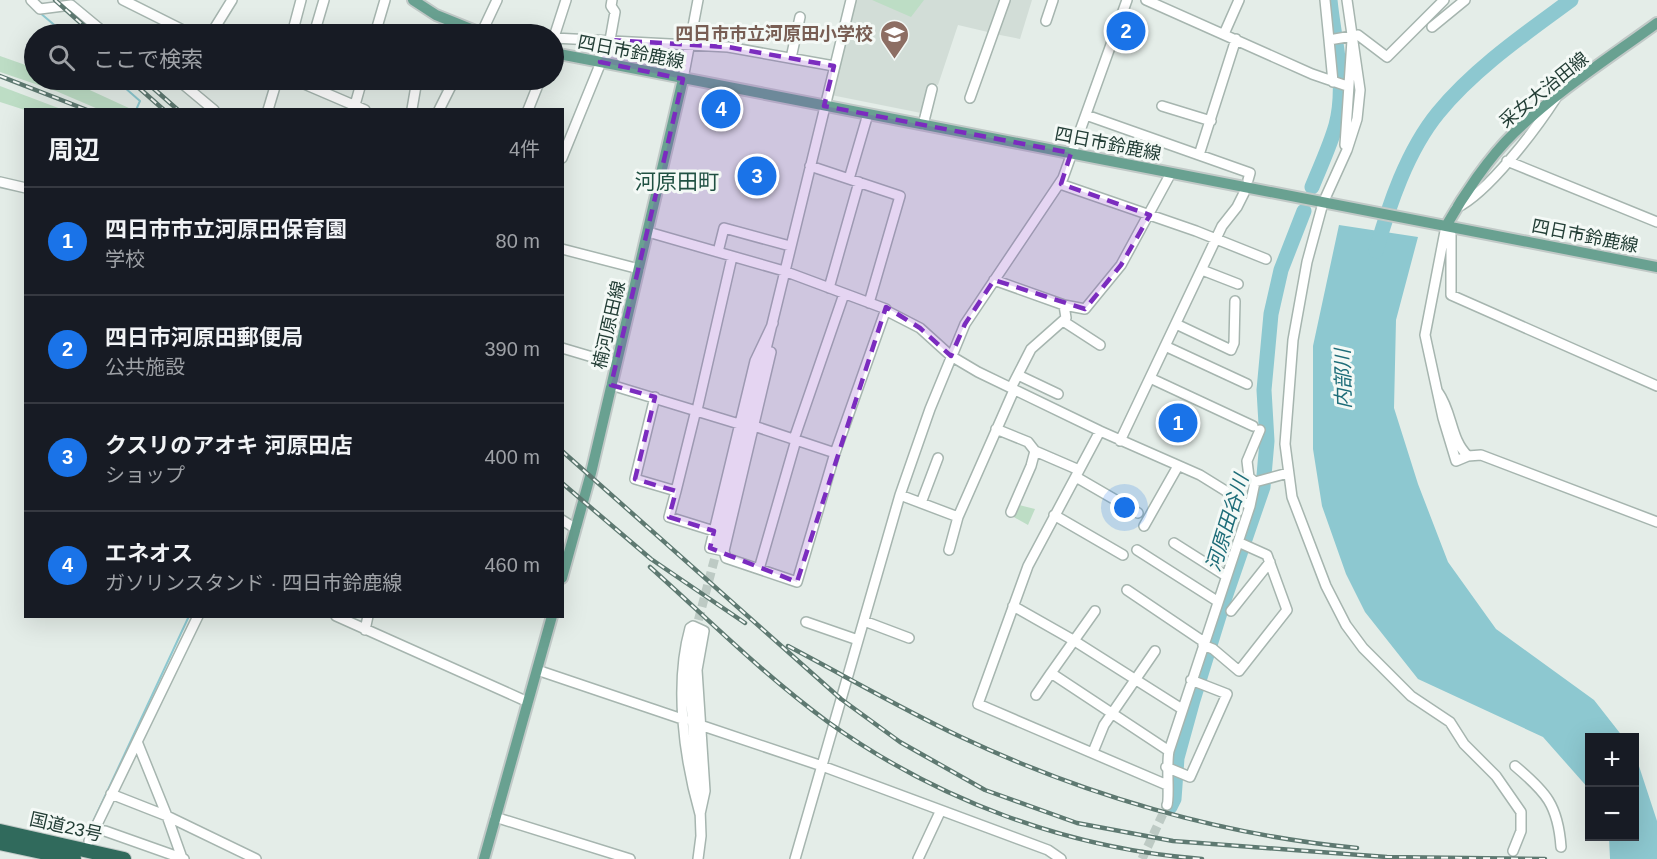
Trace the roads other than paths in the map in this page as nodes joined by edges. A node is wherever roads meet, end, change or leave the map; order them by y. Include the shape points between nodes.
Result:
1 (31, 0) edge
2 (123, 0) edge
3 (232, 0) edge
4 (301, 0) edge
5 (324, 0) edge
6 (385, 0) edge
7 (413, 0) edge
8 (497, 0) edge
9 (566, 0) edge
10 (612, 0) edge
11 (698, 0) edge
12 (850, 0) edge
13 (1005, 0) edge
14 (1053, 0) edge
15 (1127, 0) edge
16 (1146, 0) edge
17 (1239, 0) edge
18 (1325, 0) edge
19 (1347, 0) edge
20 (1444, 0) edge
21 (1465, 0) edge
22 (800, 18) dead end
23 (1046, 21) dead end
24 (1657, 23) edge
25 (94, 24) edge
26 (171, 24) edge
27 (217, 24) edge
28 (295, 24) edge
29 (317, 24) edge
30 (378, 24) edge
31 (457, 24) edge
32 (486, 24) edge
33 (558, 24) edge
34 (1432, 27) dead end
35 (1224, 34) junction
36 (1352, 37) junction
37 (564, 38) edge
38 (1236, 39) junction
39 (610, 40) junction
40 (1334, 40) junction
41 (690, 44) junction
42 (564, 55) edge
43 (791, 58) junction
44 (600, 62) junction
45 (834, 66) junction
46 (683, 79) junction
47 (1340, 84) junction
48 (932, 89) dead end
49 (192, 90) edge
50 (274, 90) edge
51 (321, 90) edge
52 (359, 90) edge
53 (414, 90) edge
54 (448, 90) edge
55 (536, 90) edge
56 (1558, 96) junction
57 (970, 98) dead end
58 (355, 105) junction
59 (824, 106) junction
60 (1162, 106) dead end
61 (212, 108) edge
62 (269, 108) edge
63 (360, 108) edge
64 (409, 108) edge
65 (440, 108) edge
66 (529, 108) edge
67 (868, 114) junction
68 (1086, 115) junction
69 (1211, 121) junction
70 (923, 125) junction
71 (1347, 150) junction
72 (564, 153) edge
73 (1071, 153) junction
74 (1199, 155) junction
75 (1507, 161) junction
76 (810, 166) junction
77 (1171, 172) junction
78 (854, 180) junction
79 (1248, 180) dead end
80 (0, 182) edge
81 (1060, 184) junction
82 (24, 188) edge
83 (1244, 194) dead end
84 (1327, 204) junction
85 (1456, 208) junction
86 (1150, 215) junction
87 (1657, 222) edge
88 (1446, 226) junction
89 (648, 231) junction
90 (1217, 238) junction
91 (790, 246) junction
92 (564, 250) edge
93 (718, 252) junction
94 (732, 257) junction
95 (1266, 259) dead end
96 (1657, 267) edge
97 (639, 269) junction
98 (1202, 270) junction
99 (784, 271) junction
100 (994, 280) junction
101 (1238, 284) dead end
102 (829, 288) junction
103 (844, 294) junction
104 (1236, 301) dead end
105 (869, 303) junction
106 (1065, 305) junction
107 (885, 310) junction
108 (1063, 321) junction
109 (773, 323) junction
110 (1176, 324) junction
111 (1100, 345) dead end
112 (1165, 346) junction
113 (564, 349) edge
114 (951, 356) junction
115 (616, 364) junction
116 (1018, 375) junction
117 (1150, 378) junction
118 (1247, 384) dead end
119 (611, 385) junction
120 (1657, 386) edge
121 (1012, 389) junction
122 (1058, 394) dead end
123 (655, 397) junction
124 (696, 410) junction
125 (739, 424) junction
126 (754, 426) junction
127 (996, 429) junction
128 (1100, 431) junction
129 (795, 440) junction
130 (1120, 441) junction
131 (1035, 451) junction
132 (835, 453) junction
133 (939, 458) dead end
134 (1178, 466) junction
135 (1287, 473) junction
136 (1077, 474) junction
137 (1262, 480) junction
138 (676, 491) junction
139 (900, 495) junction
140 (921, 502) junction
141 (1250, 506) junction
142 (1011, 512) dead end
143 (1138, 513) dead end
144 (1054, 515) junction
145 (958, 517) junction
146 (564, 521) edge
147 (1657, 522) edge
148 (1144, 526) dead end
149 (576, 529) junction
150 (714, 531) junction
151 (1174, 543) dead end
152 (1239, 543) junction
153 (721, 547) junction
154 (949, 550) dead end
155 (1137, 550) dead end
156 (1123, 555) dead end
157 (1270, 562) junction
158 (759, 569) junction
159 (564, 571) edge
160 (1226, 576) junction
161 (1128, 590) dead end
162 (1217, 601) junction
163 (1013, 606) junction
164 (1095, 611) dead end
165 (1231, 611) dead end
166 (197, 618) edge
167 (340, 618) edge
168 (368, 618) edge
169 (551, 618) edge
170 (864, 621) junction
171 (806, 622) dead end
172 (365, 630) junction
173 (695, 635) tunnel mouth
174 (909, 638) dead end
175 (858, 640) junction
176 (1074, 640) junction
177 (1206, 646) junction
178 (1155, 651) dead end
179 (537, 670) junction
180 (1051, 673) junction
181 (1135, 679) junction
182 (1196, 681) junction
183 (1036, 695) dead end
184 (528, 702) junction
185 (1182, 709) junction
186 (1111, 713) junction
187 (685, 720) junction
188 (700, 725) junction
189 (138, 744) junction
190 (1169, 751) junction
191 (1093, 752) junction
192 (822, 766) junction
193 (1515, 766) dead end
194 (1172, 769) junction
195 (1167, 785) junction
196 (111, 794) junction
197 (1167, 806) tunnel mouth
198 (940, 812) junction
199 (700, 814) junction
200 (167, 816) junction
201 (495, 817) junction
202 (0, 831) edge
203 (93, 831) junction
204 (89, 841) dead end
205 (0, 843) edge
206 (1561, 847) dead end
207 (1513, 851) dead end
208 (1054, 858) edge
209 (74, 859) edge
210 (124, 859) edge
211 (183, 859) edge
212 (256, 859) edge
213 (484, 859) edge
214 (630, 859) edge
215 (698, 859) edge
216 (795, 859) edge
217 (918, 859) edge

1 - 25 street via 40,9 71,5
2 - 26 street
3 - 27 street
4 - 28 street
5 - 29 street
6 - 30 street
7 - 31 main road
8 - 32 street
9 - 33 street
10 - 39 street via 615,12
11 - 41 street
12 - 45 street
13 - 57 street
14 - 23 street
15 - 68 street
16 - 35 street
17 - 35 street
18 - 40 street
19 - 36 street
20 - 36 street via 1387,57 1358,35
21 - 34 street
22 - 43 street
24 - 56 main road, 采女大治田線
35 - 38 street
36 - 40 street
36 - 47 street
36 - 71 street via 1360,90 1357,119
37 - 39 street
38 - 47 street
38 - 69 street
39 - 41 street
39 - 44 street
40 - 47 street
41 - 43 street
41 - 46 street
42 - 44 main road, 四日市鈴鹿線
43 - 45 street
44 - 46 main road, 四日市鈴鹿線
44 - 72 street
45 - 59 street
46 - 59 main road, 四日市鈴鹿線
46 - 89 main road, 楠河原田線
47 - 71 street
48 - 70 street
49 - 61 street
50 - 62 street
51 - 58 street
52 - 58 street
53 - 64 street
54 - 65 street
55 - 66 street
56 - 75 street
56 - 85 main road, 采女大治田線 via 1512,135
58 - 63 street
59 - 67 main road, 四日市鈴鹿線
59 - 76 street
60 - 69 street
67 - 70 main road, 四日市鈴鹿線
67 - 78 street
68 - 73 street
68 - 74 street
69 - 74 street
70 - 73 main road, 四日市鈴鹿線
71 - 84 street
73 - 77 main road, 四日市鈴鹿線
73 - 81 street
74 - 79 street via 1250,173
75 - 85 street via 1467,203
75 - 87 street
76 - 78 street
76 - 91 street
77 - 84 main road, 四日市鈴鹿線
77 - 86 street
78 - 102 street
78 - 105 street via 900,196
80 - 82 street
81 - 86 street
81 - 100 street
83 - 90 street
84 - 88 main road, 四日市鈴鹿線
84 - 135 street via 1307,262 1293,340 1285,444
85 - 88 main road, 采女大治田線
86 - 90 street
86 - 106 street via 1121,265 1085,309
88 - 96 main road, 四日市鈴鹿線
88 - 120 street via 1451,235 1451,295
88 - 147 street via 1425,334 1438,392 1455,439 1468,456 1481,455
89 - 93 street
89 - 97 main road, 楠河原田線
90 - 95 street
90 - 98 street
91 - 93 street via 724,228
91 - 99 street
92 - 97 street
93 - 94 street
94 - 99 street
94 - 124 street
97 - 115 main road, 楠河原田線
98 - 101 street
98 - 110 street
99 - 102 street
99 - 109 street
100 - 106 street
100 - 114 street via 965,324
102 - 103 street
103 - 105 street
103 - 129 street
104 - 110 street via 1231,350
105 - 107 street
106 - 108 street
107 - 114 street via 920,328
107 - 132 street
108 - 111 street
108 - 116 street via 1031,349
109 - 125 street via 755,361
109 - 126 street via 770,363
109 - 153 street
110 - 112 street
112 - 117 street
112 - 118 street
113 - 115 street
114 - 121 street
114 - 139 street
115 - 119 main road, 楠河原田線
116 - 121 street
116 - 122 street
117 - 130 street
117 - 137 street via 1256,428 1248,461 1249,477
119 - 123 street
119 - 149 main road, 楠河原田線
121 - 127 street
121 - 128 street
123 - 124 street
123 - 138 street via 635,479
124 - 125 street
124 - 138 street
125 - 150 street
126 - 129 street
126 - 153 street
127 - 131 street via 1028,442
127 - 145 street
128 - 130 street
128 - 136 street
129 - 132 street
129 - 158 street
130 - 134 street
131 - 136 street
131 - 142 street
132 - 158 street via 797,582
133 - 140 street
134 - 141 street
134 - 148 street
135 - 137 street
135 - 207 street via 1307,537 1346,625 1411,696 1450,722 1464,744 1496,776 1521,812 1521,831
136 - 143 street
136 - 144 street
137 - 141 street
138 - 150 street via 669,517
139 - 140 street
139 - 170 street
140 - 145 street
141 - 152 street
144 - 156 street
144 - 163 street
145 - 154 street
146 - 149 street
149 - 159 main road, 楠河原田線
150 - 153 street via 710,548
151 - 160 street
152 - 157 street via 1268,555
152 - 160 street
153 - 158 street via 726,558
155 - 162 street
157 - 165 street
157 - 177 street via 1287,610 1239,671
160 - 162 street
161 - 177 street
162 - 177 street
163 - 176 street
163 - 191 street via 978,704
164 - 176 street
166 - 189 street
167 - 172 street
168 - 172 street
169 - 179 main road
170 - 174 street
170 - 175 street
171 - 175 street
172 - 184 street
173 - 199 street via 688,679
175 - 192 street
176 - 180 street
176 - 181 street
177 - 182 street
178 - 181 street
179 - 184 main road
179 - 187 street
180 - 183 street
180 - 186 street
181 - 185 street
181 - 186 street
182 - 185 street
182 - 194 street via 1227,694 1190,777
184 - 201 main road
185 - 190 street
186 - 190 street
186 - 191 street
187 - 188 street via 684,660 693,626 704,631 697,670
187 - 199 street via 689,777
188 - 192 street
188 - 199 street via 705,791
189 - 196 street via 135,742
189 - 200 street
190 - 194 street
191 - 195 street
192 - 198 street
192 - 216 street
193 - 206 street via 1545,793 1555,809
194 - 195 street
195 - 197 street
196 - 200 street
196 - 203 street
198 - 208 street
198 - 217 street
199 - 215 street
200 - 211 street
200 - 212 street
201 - 213 main road
201 - 214 street
202 - 210 highway, 国道23号
203 - 204 street
203 - 211 street via 105,831
205 - 209 highway, 国道23号

